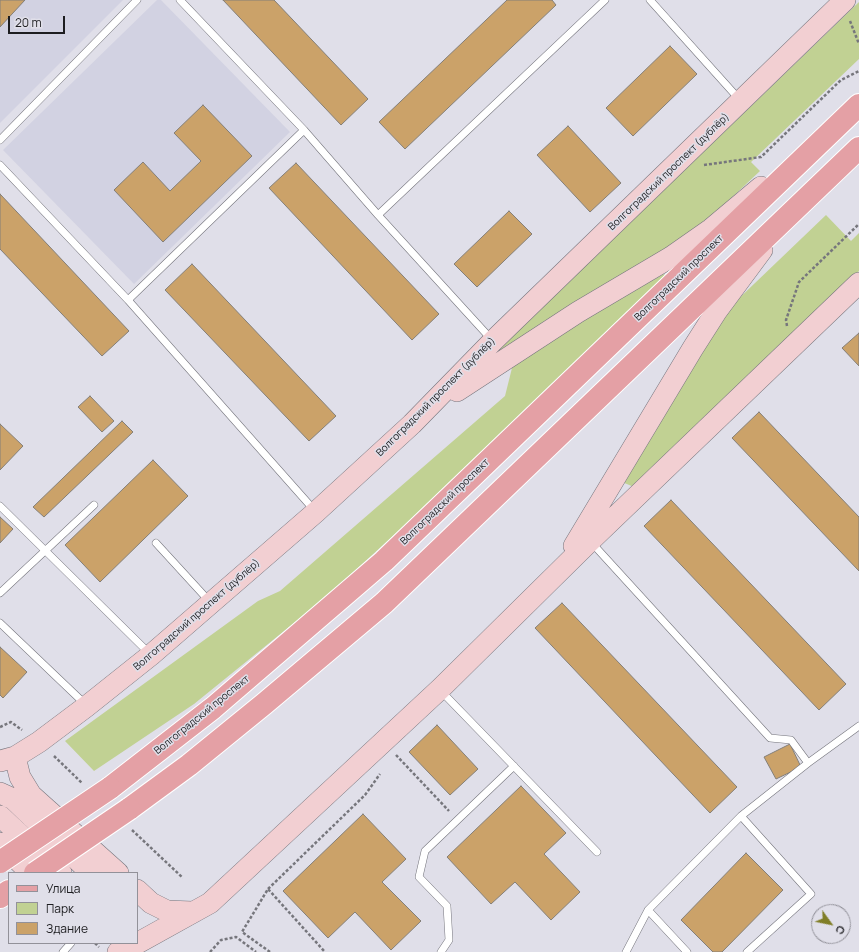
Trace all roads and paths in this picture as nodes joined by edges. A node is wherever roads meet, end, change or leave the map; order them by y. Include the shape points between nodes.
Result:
1 (137, 0) edge
2 (180, 0) edge
3 (605, 0) edge
4 (650, 0) edge
5 (847, 8) edge
6 (859, 44) edge
7 (859, 71) edge
8 (741, 102) junction
9 (859, 105) edge
10 (304, 130) junction
11 (828, 135) junction
12 (0, 140) edge
13 (859, 148) edge
14 (701, 165) dead end
15 (0, 166) edge
16 (804, 201) junction
17 (378, 215) junction
18 (859, 225) edge
19 (859, 283) edge
20 (128, 300) junction
21 (493, 341) junction
22 (793, 346) junction
23 (412, 424) junction
24 (94, 505) dead end
25 (0, 506) edge
26 (316, 512) junction
27 (590, 541) junction
28 (156, 544) dead end
29 (47, 550) junction
30 (558, 572) junction
31 (0, 593) edge
32 (212, 604) junction
33 (0, 623) edge
34 (151, 655) junction
35 (440, 689) junction
36 (87, 706) junction
37 (859, 726) edge
38 (394, 754) dead end
39 (8, 759) edge
40 (808, 763) junction
41 (514, 766) junction
42 (0, 793) edge
43 (0, 816) edge
44 (741, 816) junction
45 (457, 820) junction
46 (0, 843) edge
47 (597, 852) dead end
48 (0, 862) edge
49 (30, 872) edge
50 (36, 872) edge
51 (60, 872) edge
52 (90, 872) edge
53 (117, 872) edge
54 (138, 891) edge
55 (648, 910) junction
56 (192, 912) junction
57 (69, 944) edge
58 (138, 944) edge
59 (63, 952) edge
60 (210, 952) edge
61 (256, 952) edge
62 (270, 952) edge
63 (325, 952) edge
64 (441, 952) edge
65 (626, 952) edge
66 (687, 952) edge
67 (747, 952) edge

1 - 12 lane
2 - 10 lane
3 - 17 lane
4 - 8 lane
5 - 6 path
5 - 8 main road, Волгоградский проспект (дублёр)
7 - 14 path via 841,80 761,158
8 - 21 main road, Волгоградский проспект (дублёр)
9 - 11 main road, Волгоградский проспект
10 - 17 lane
10 - 20 lane
11 - 23 main road via 672,257 498,363
11 - 48 main road, Волгоградский проспект, bridge via 384,561 213,708 110,788
13 - 16 main road
15 - 20 lane
16 - 30 main road via 764,247 716,312
16 - 50 main road, bridge via 384,602 189,765
17 - 21 lane
18 - 22 path via 799,282 786,320
19 - 22 main road
20 - 26 lane
21 - 23 main road, Волгоградский проспект (дублёр)
22 - 27 main road
23 - 26 main road, Волгоградский проспект (дублёр)
24 - 29 lane
25 - 29 lane
26 - 32 main road, Волгоградский проспект (дублёр)
27 - 30 main road
27 - 40 lane via 770,738 791,740
28 - 32 lane
29 - 31 lane
29 - 34 lane
30 - 35 main road
32 - 34 main road, Волгоградский проспект (дублёр)
33 - 36 lane
34 - 36 main road, Волгоградский проспект (дублёр)
35 - 41 lane
35 - 56 main road via 210,903
36 - 39 main road, Волгоградский проспект (дублёр) via 39,742
37 - 40 lane
38 - 45 path
39 - 53 main road via 31,795
40 - 44 lane
41 - 45 lane
41 - 47 lane
42 - 52 main road via 13,799
43 - 51 main road
44 - 55 lane
44 - 67 lane via 811,894
45 - 64 lane via 425,851 419,877 446,906 449,940
46 - 49 main road
54 - 56 main road via 151,903 167,911
55 - 65 lane
55 - 66 lane
56 - 58 main road
57 - 59 lane
60 - 61 path via 221,940 236,937
62 - 63 path via 242,932 268,889

